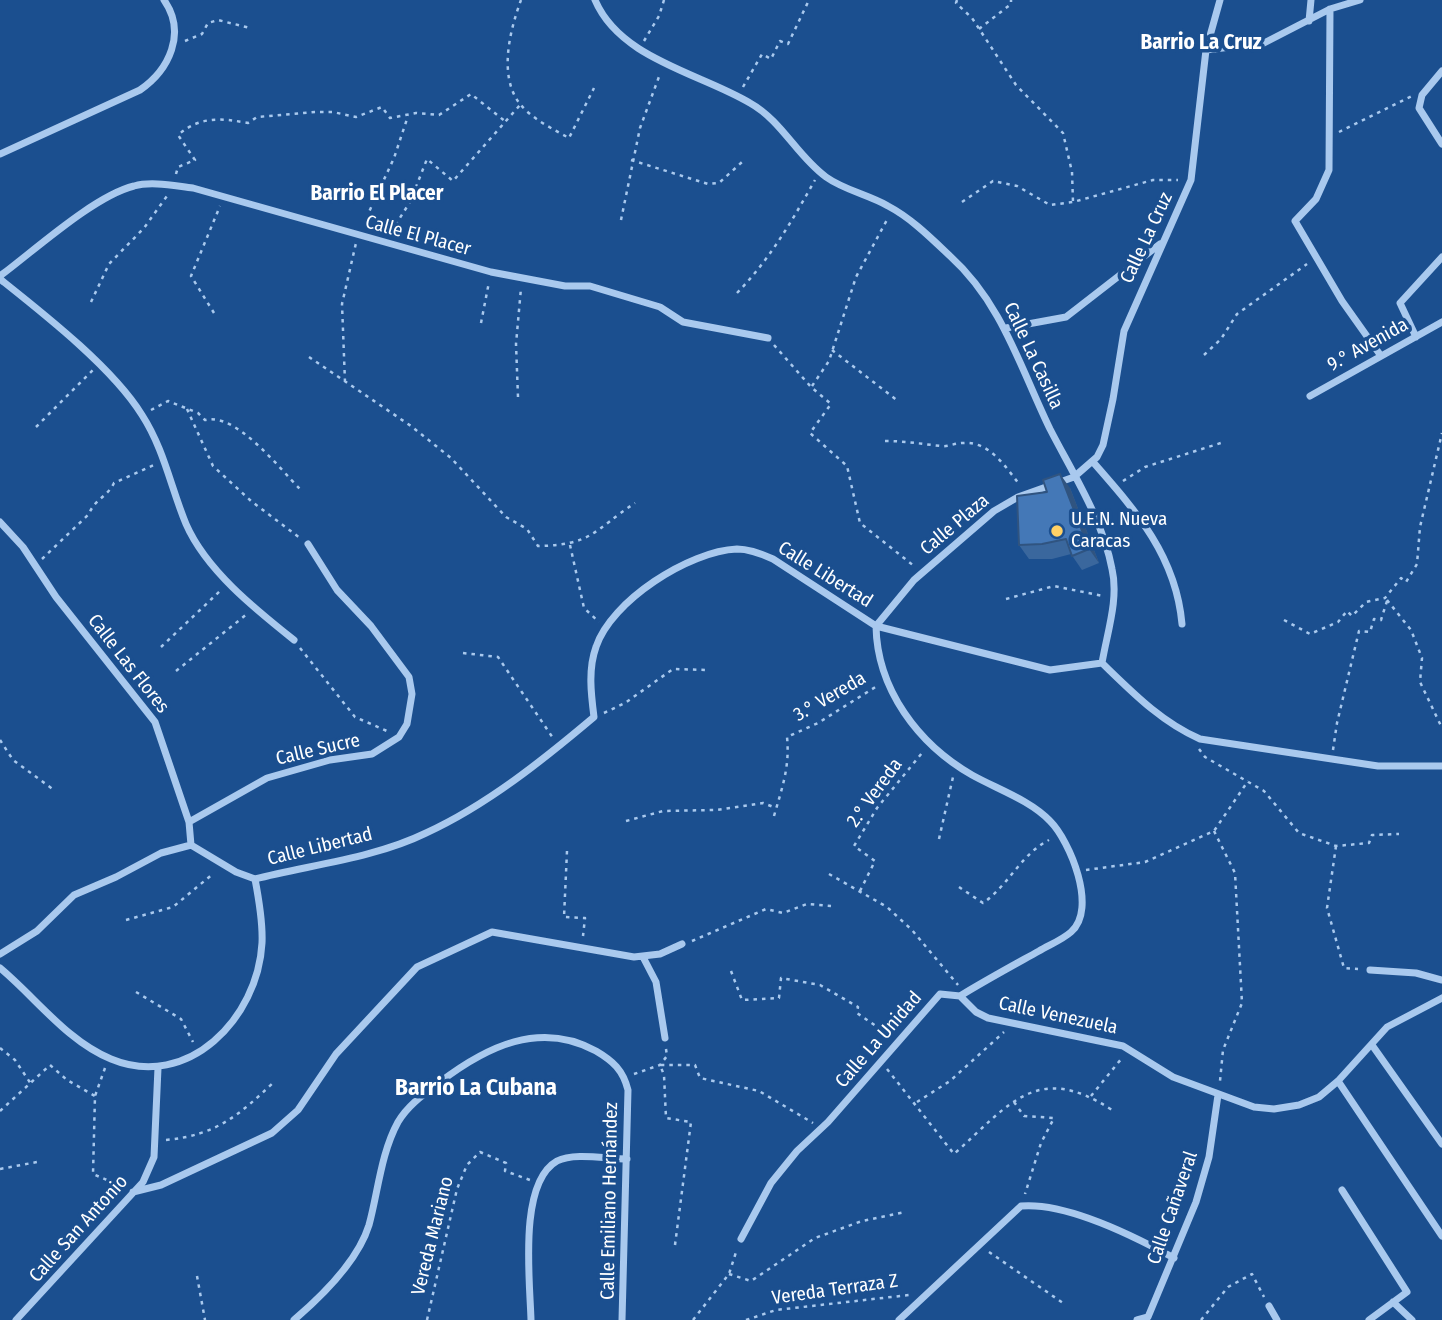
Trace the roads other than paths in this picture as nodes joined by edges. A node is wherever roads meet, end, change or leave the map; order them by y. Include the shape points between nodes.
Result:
1 (164, 0) edge
2 (595, 0) edge
3 (1220, 0) edge
4 (1311, 0) edge
5 (1360, 0) edge
6 (1330, 9) junction
7 (1309, 21) junction
8 (1206, 50) junction
9 (1442, 71) edge
10 (1442, 144) edge
11 (0, 154) edge
12 (1163, 241) junction
13 (1442, 257) edge
14 (0, 277) edge
15 (1442, 322) edge
16 (1006, 328) junction
17 (1416, 337) junction
18 (768, 338) road end
19 (1381, 356) junction
20 (1310, 396) dead end
21 (1093, 462) junction
22 (1074, 477) junction
23 (0, 522) edge
24 (308, 544) road end
25 (1182, 624) dead end
26 (876, 626) junction
27 (294, 640) road end
28 (1102, 663) junction
29 (1442, 766) edge
30 (189, 822) junction
31 (191, 845) junction
32 (255, 879) junction
33 (682, 944) road end
34 (0, 954) edge
35 (643, 957) junction
36 (0, 968) edge
37 (1370, 970) road end
38 (1442, 980) edge
39 (962, 994) junction
40 (1442, 998) edge
41 (665, 1038) road end
42 (1371, 1045) junction
43 (158, 1068) junction
44 (1338, 1081) junction
45 (1218, 1094) junction
46 (1442, 1144) edge
47 (626, 1159) junction
48 (1342, 1190) dead end
49 (133, 1192) junction
50 (1442, 1236) edge
51 (741, 1239) road end
52 (1174, 1258) junction
53 (1392, 1302) junction
54 (1269, 1306) road end
55 (16, 1320) edge
56 (294, 1320) edge
57 (531, 1320) edge
58 (622, 1320) edge
59 (899, 1320) edge
60 (1137, 1320) edge
61 (1277, 1320) edge
62 (1369, 1320) edge
63 (1412, 1320) edge

1 - 11 street via 173,23 174,45 158,76 140,90
2 - 16 street, Calle La Casilla via 604,19 639,48 738,96 771,118 820,171 893,209 959,264
3 - 8 street, Calle La Cruz
4 - 7 street
5 - 6 street
6 - 7 street
6 - 19 street via 1330,136 1325,184 1295,221
7 - 8 street via 1264,43
8 - 12 street, Calle La Cruz via 1191,180
9 - 10 street via 1422,95 1419,108
12 - 16 street via 1066,317
12 - 21 street, Calle La Cruz via 1124,331 1103,445
13 - 17 street via 1400,303
14 - 18 street, Calle El Placer via 108,195 144,184 173,186 491,272 565,286 590,286 660,307 683,322
14 - 27 street via 98,366 142,415 165,460 194,540 229,582
15 - 17 street, 9.° Avenida
16 - 22 street, Calle La Casilla
17 - 19 street, 9.° Avenida
19 - 20 street, 9.° Avenida
21 - 22 street, Calle La Cruz
21 - 25 street via 1147,527 1166,559 1178,591
22 - 26 street, Calle Plaza via 994,511 922,572
22 - 28 street, Calle La Casilla via 1112,569 1113,599
23 - 30 street, Calle Las Flores via 155,722
24 - 30 street, Calle Sucre via 337,590 410,677 411,708 399,737 372,754 330,760 267,778
26 - 28 street, Calle Libertad via 1050,670
26 - 32 street, Calle Libertad via 774,559 736,549 715,554 660,578 606,628 591,670 594,717 484,800 424,835
26 - 39 street, Calle La Unidad via 876,647 894,699 930,743 956,765 1049,819 1062,834 1082,892 1082,910 1071,933
28 - 29 street via 1158,715 1186,733 1226,744 1378,766
30 - 31 street, Calle Las Flores
31 - 32 street
31 - 34 street via 161,853 74,895 37,931
32 - 43 street via 262,934 257,971 247,995 225,1031 200,1054
33 - 35 street
35 - 41 street via 656,982
35 - 49 street via 492,932 416,967 336,1054 298,1110 272,1133 161,1185
36 - 43 street via 64,1028 109,1058
37 - 38 street
39 - 45 street, Calle Venezuela via 976,1012 1012,1025 1101,1039 1129,1049 1173,1077
39 - 51 street, Calle La Unidad via 940,994 797,1151 771,1183
40 - 42 street, Calle Venezuela via 1387,1027
42 - 44 street, Calle Venezuela
42 - 46 street
43 - 49 street, Calle San Antonio via 150,1168
44 - 45 street, Calle Venezuela via 1319,1097 1274,1109
44 - 50 street
45 - 52 street, Calle Cañaveral via 1209,1157
47 - 56 street, Calle Emiliano Hernández via 628,1090 616,1064 581,1043 548,1036 496,1045 419,1097 397,1124 361,1243 320,1296
47 - 57 street via 558,1161 538,1184 530,1215
47 - 58 street, Calle Emiliano Hernández
48 - 53 street via 1407,1292
49 - 55 street, Calle San Antonio
52 - 59 street via 1096,1220 1021,1206
52 - 60 street, Calle Cañaveral via 1148,1317
53 - 62 street
53 - 63 street
54 - 61 street

